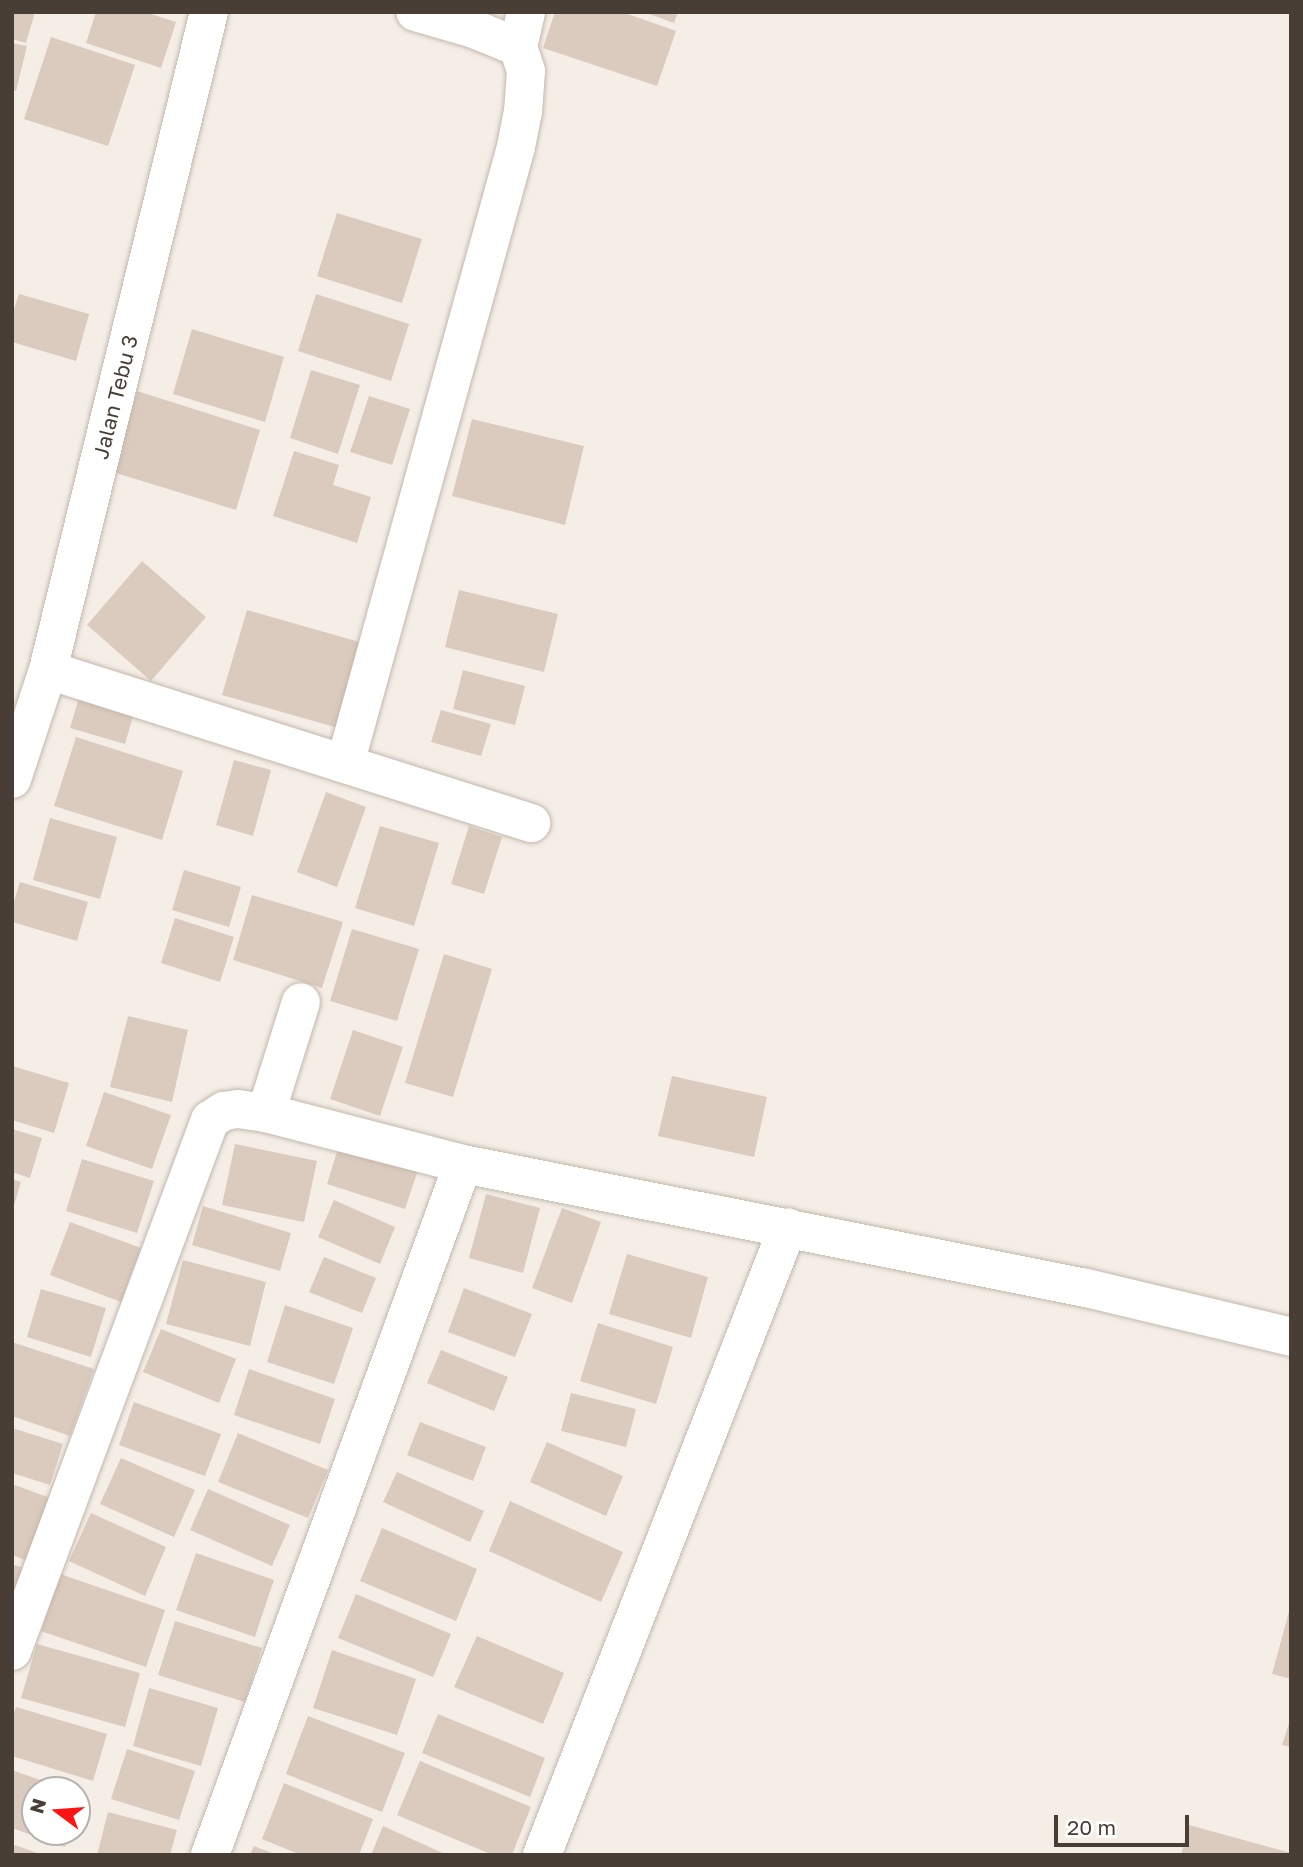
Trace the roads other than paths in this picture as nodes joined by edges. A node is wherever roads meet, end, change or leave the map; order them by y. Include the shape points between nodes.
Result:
1 (209, 12) edge
2 (415, 12) edge
3 (522, 30) edge
4 (48, 670) junction
5 (345, 764) junction
6 (12, 779) edge
7 (531, 823) dead end
8 (301, 1002) dead end
9 (266, 1113) junction
10 (463, 1164) junction
11 (788, 1227) junction
12 (1291, 1337) edge
13 (12, 1651) edge
14 (210, 1855) edge
15 (542, 1855) edge

1 - 4 street, Jalan Tebu 3
2 - 3 street via 474,29
3 - 5 street via 526,71 516,147
4 - 5 street
4 - 6 street, Jalan Tebu 3
5 - 7 street
8 - 9 street
9 - 10 street
9 - 13 street via 238,1109 210,1120
10 - 11 street
10 - 14 street
11 - 12 street via 1086,1288
11 - 15 street

